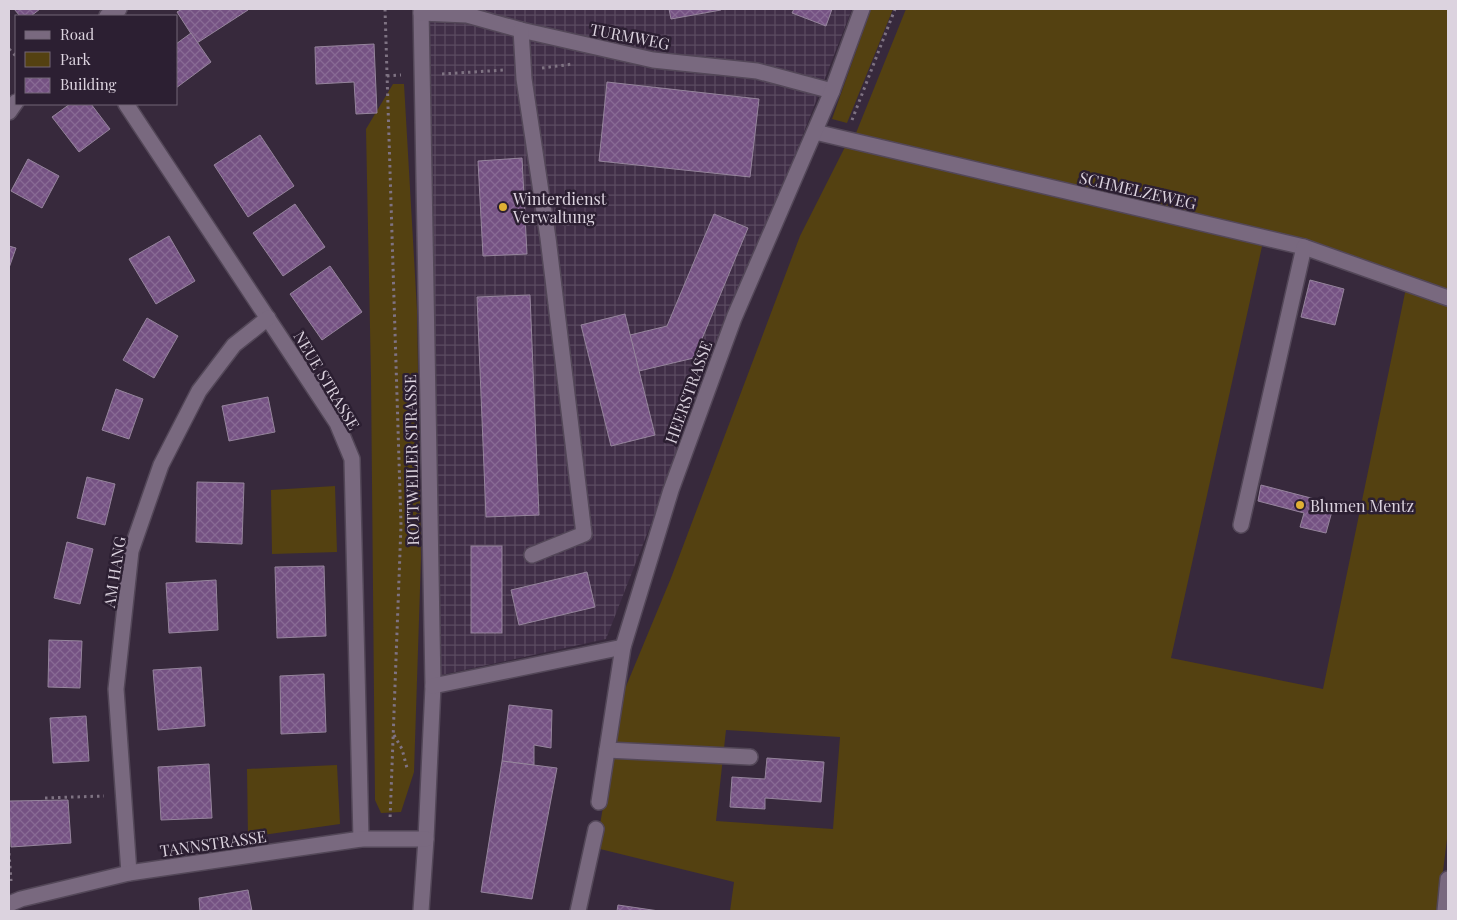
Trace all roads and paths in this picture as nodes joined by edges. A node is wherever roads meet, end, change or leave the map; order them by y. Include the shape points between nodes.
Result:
1 (385, 9) edge
2 (862, 9) edge
3 (895, 9) edge
4 (421, 11) edge
5 (521, 30) junction
6 (832, 91) junction
7 (127, 105) edge
8 (815, 132) junction
9 (844, 139) junction
10 (1304, 247) junction
11 (1448, 298) edge
12 (268, 318) junction
13 (1241, 525) dead end
14 (532, 555) dead end
15 (623, 647) junction
16 (433, 686) junction
17 (607, 750) junction
18 (750, 757) dead end
19 (124, 795) junction
20 (45, 798) dead end
21 (599, 802) dead end
22 (596, 829) dead end
23 (361, 839) junction
24 (426, 839) junction
25 (389, 840) junction
26 (9, 853) edge
27 (129, 873) junction
28 (1448, 879) edge
29 (16, 904) edge
30 (421, 911) edge
31 (578, 911) edge
32 (1445, 911) edge

1 - 25 path via 401,525
2 - 6 street, HEERSTRASSE
3 - 9 path
4 - 5 street, TURMWEG via 467,15
4 - 16 street, ROTTWEILER STRASSE
5 - 6 street, TURMWEG via 653,60 757,71
5 - 14 street via 524,79 548,238 584,534
6 - 8 street, HEERSTRASSE
7 - 12 street, NEUE STRASSE
8 - 9 street, SCHMELZEWEG
8 - 15 street, HEERSTRASSE via 734,318 671,490
9 - 10 street, SCHMELZEWEG
10 - 11 street, SCHMELZEWEG
10 - 13 street
12 - 19 street, AM HANG via 234,345 199,391 161,465 131,551 116,689
12 - 23 street, NEUE STRASSE via 337,423 352,459
15 - 16 street
15 - 17 street, HEERSTRASSE
16 - 24 street, ROTTWEILER STRASSE
17 - 18 street
17 - 21 street, HEERSTRASSE
19 - 20 path
19 - 27 street, AM HANG
22 - 31 street
23 - 25 street, TANNSTRASSE
23 - 27 street, TANNSTRASSE
24 - 25 street, TANNSTRASSE
24 - 30 street, ROTTWEILER STRASSE
26 - 29 path
27 - 29 street, TANNSTRASSE
28 - 32 street

